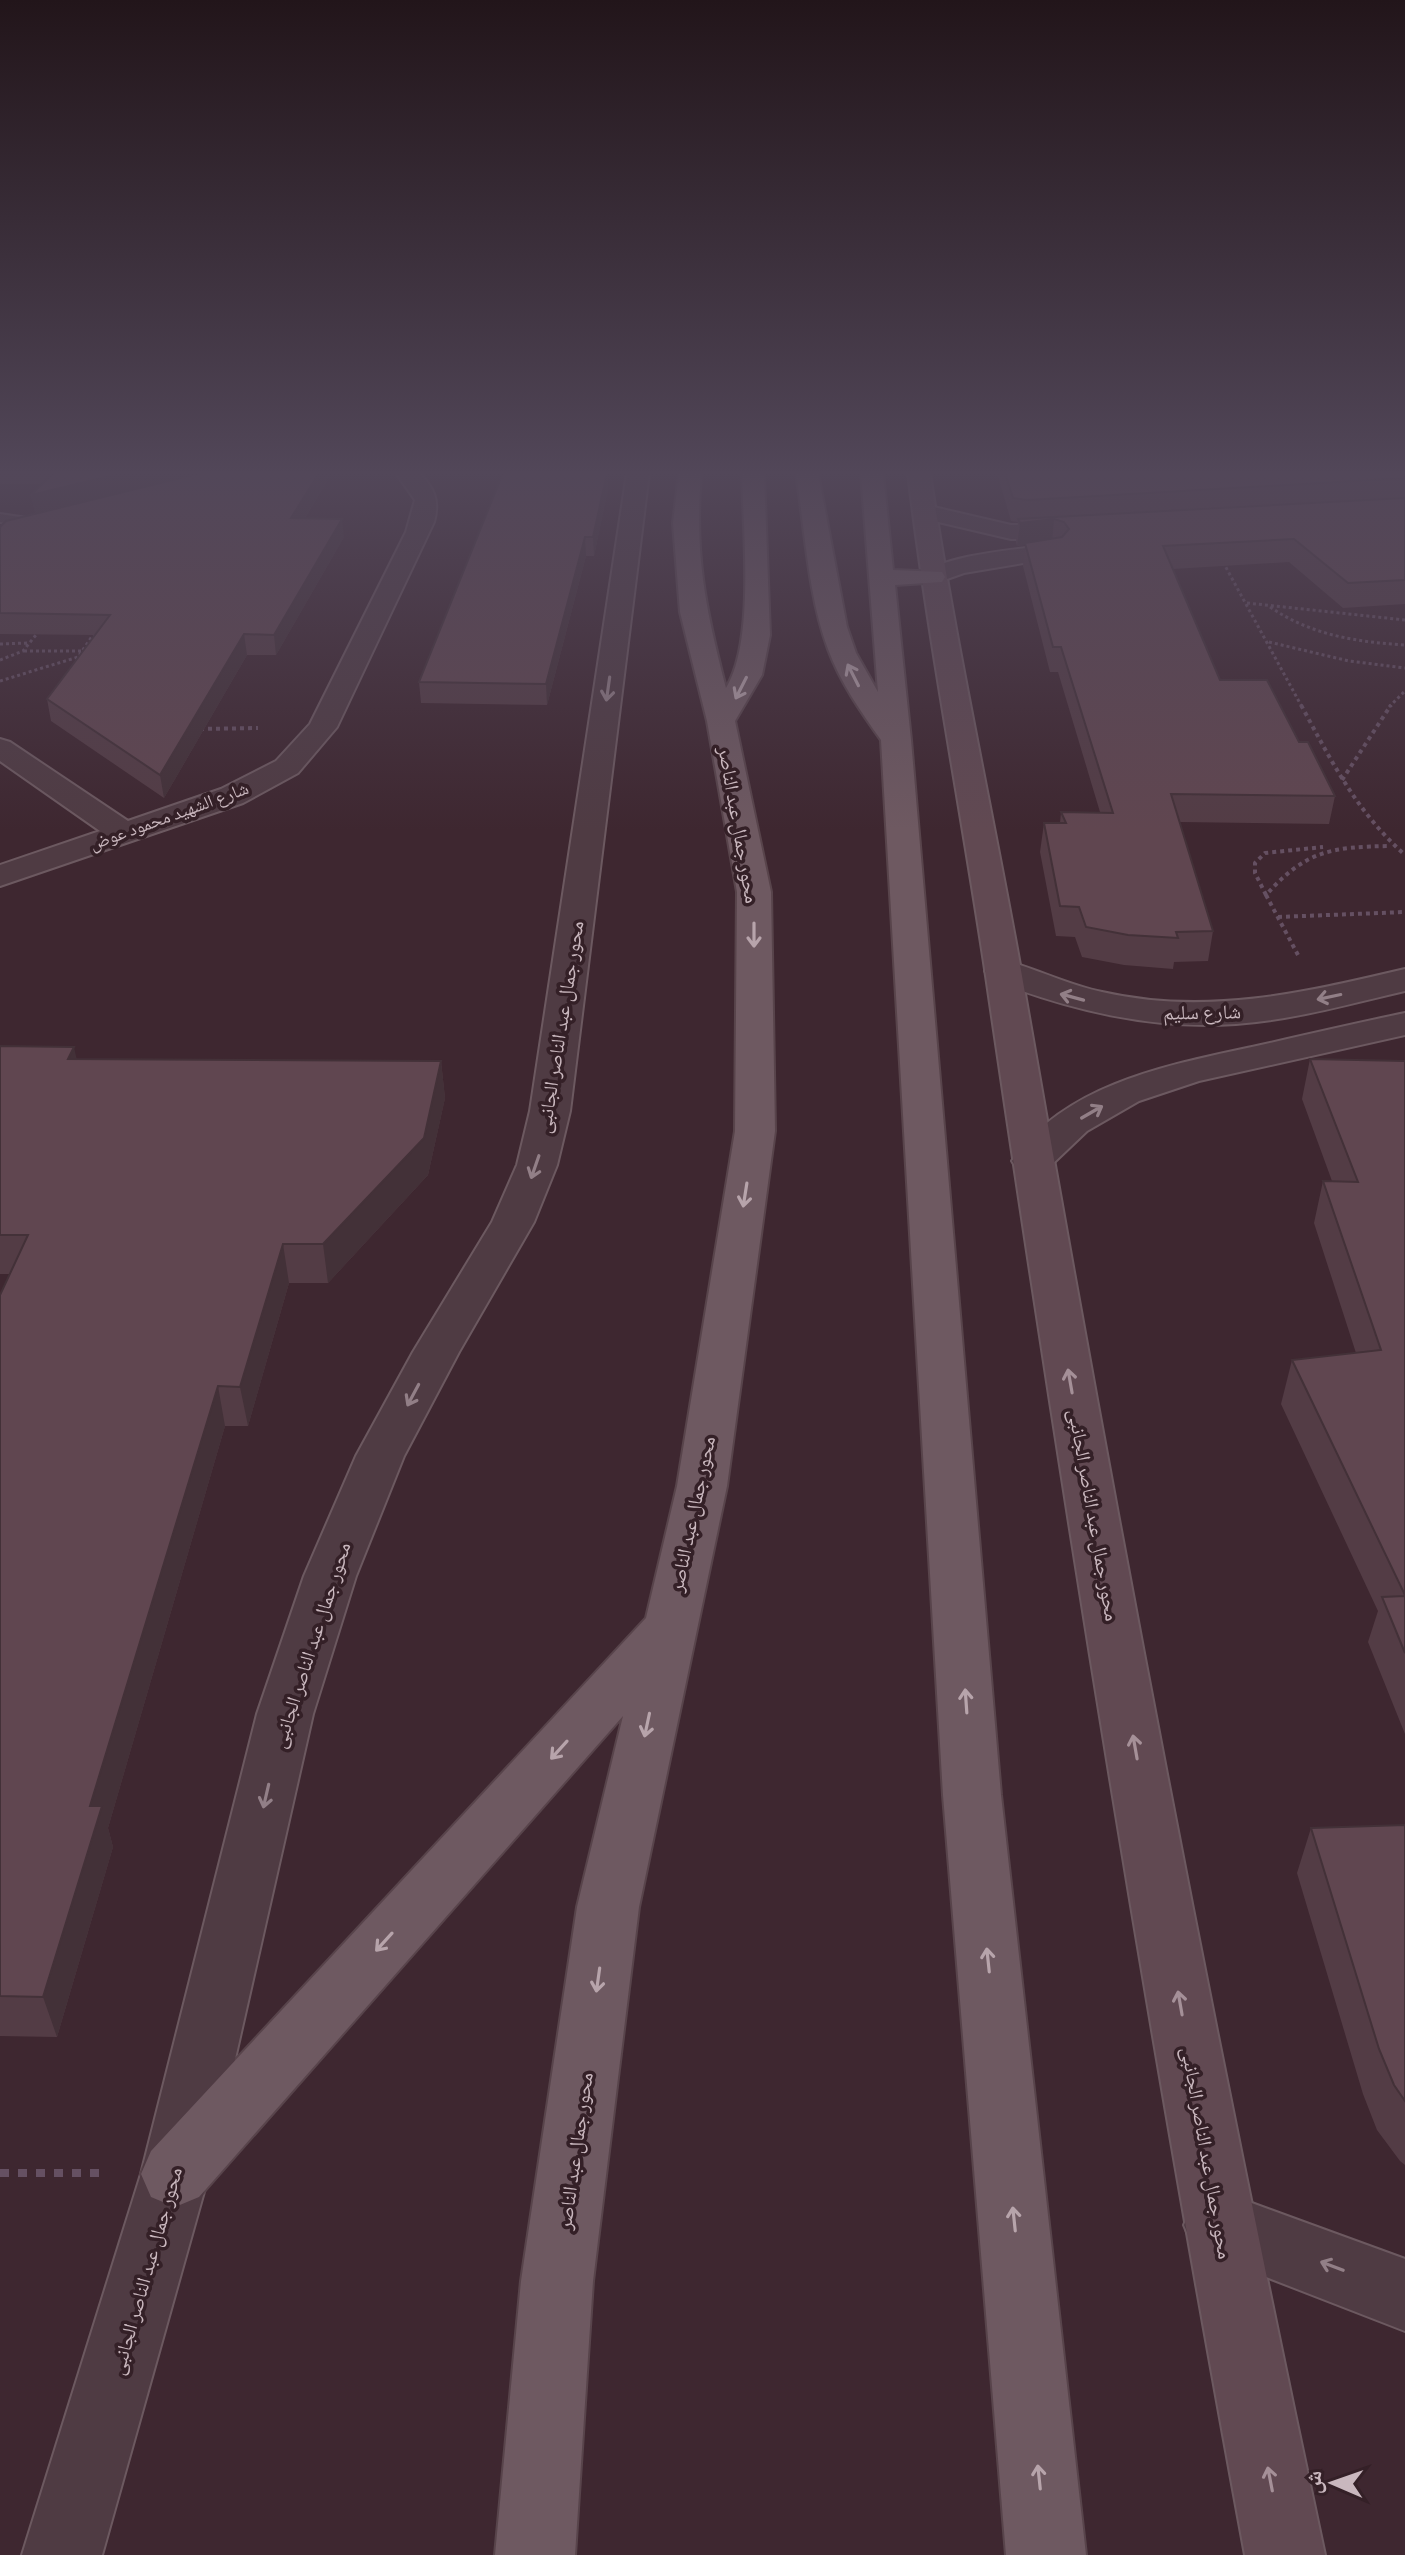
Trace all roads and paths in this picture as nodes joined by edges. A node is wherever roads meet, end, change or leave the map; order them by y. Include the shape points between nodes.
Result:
1 (387, 592) edge
2 (622, 592) edge
3 (691, 592) edge
4 (756, 592) edge
5 (829, 592) edge
6 (883, 592) edge
7 (936, 592) edge
8 (1241, 592) edge
9 (1247, 603) junction
10 (1270, 607) junction
11 (1405, 620) edge
12 (46, 622) edge
13 (98, 627) edge
14 (1269, 642) junction
15 (29, 643) junction
16 (0, 644) edge
17 (1405, 645) edge
18 (23, 651) junction
19 (81, 651) junction
20 (0, 660) edge
21 (1405, 668) edge
22 (0, 681) edge
23 (1405, 691) edge
24 (721, 721) junction
25 (323, 727) junction
26 (201, 729) edge
27 (896, 740) junction
28 (0, 748) edge
29 (1342, 780) junction
30 (125, 834) junction
31 (1392, 845) junction
32 (1328, 847) junction
33 (1405, 855) edge
34 (0, 876) edge
35 (1266, 895) junction
36 (1405, 912) edge
37 (1278, 917) junction
38 (1003, 971) junction
39 (1405, 980) edge
40 (1320, 999) junction
41 (1405, 1024) edge
42 (1032, 1161) junction
43 (667, 1629) junction
44 (0, 2173) edge
45 (175, 2174) junction
46 (1219, 2225) junction
47 (1405, 2295) edge
48 (62, 2555) edge
49 (535, 2555) edge
50 (1046, 2555) edge
51 (1285, 2555) edge

1 - 25 street, شارع الشهيد محمود عوض
2 -> 45 street, محور جمال عبد الناصر الجانبى via 550,1111 537,1165 513,1222 380,1456 330,1576 285,1714
3 - 24 main road, محور جمال عبد الناصر
4 -> 24 main road via 757,635 748,675
27 -> 5 main road via 856,681 838,640
6 - 27 main road
7 - 38 street, محور جمال عبد الناصر الجانبى
8 - 9 path
9 - 10 path
9 - 14 path
10 - 11 path
10 - 17 path via 1293,622 1334,636
12 - 15 path
13 - 19 path
14 - 21 path via 1320,656
14 - 29 path
15 - 16 path
15 - 18 path
18 - 19 path
18 - 20 path
19 - 22 path via 78,657
23 - 29 path via 1374,723
24 -> 43 main road, محور جمال عبد الناصر via 754,892 755,1131 702,1486
25 - 26 path
25 - 30 street, شارع الشهيد محمود عوض via 287,767 232,796
50 -> 27 main road via 972,1795
28 - 30 street
29 - 31 path
30 - 34 street, شارع الشهيد محمود عوض
31 - 32 path
31 - 33 path
32 - 35 path via 1292,866
32 - 35 path via 1265,853 1255,863 1255,873
35 - 37 path
36 - 37 path
37 - 40 path
40 -> 38 street, شارع سليم via 1219,1015 1160,1014 1048,991
38 - 42 street, محور جمال عبد الناصر الجانبى
39 -> 40 street, شارع سليم
42 -> 41 street via 1073,1123 1125,1093 1189,1072
46 -> 42 street, محور جمال عبد الناصر الجانبى
43 -> 45 main road
43 -> 49 main road, محور جمال عبد الناصر via 608,1907 557,2281
44 - 45 path
45 - 48 street, محور جمال عبد الناصر الجانبى
47 -> 46 street
51 -> 46 street, محور جمال عبد الناصر الجانبى

